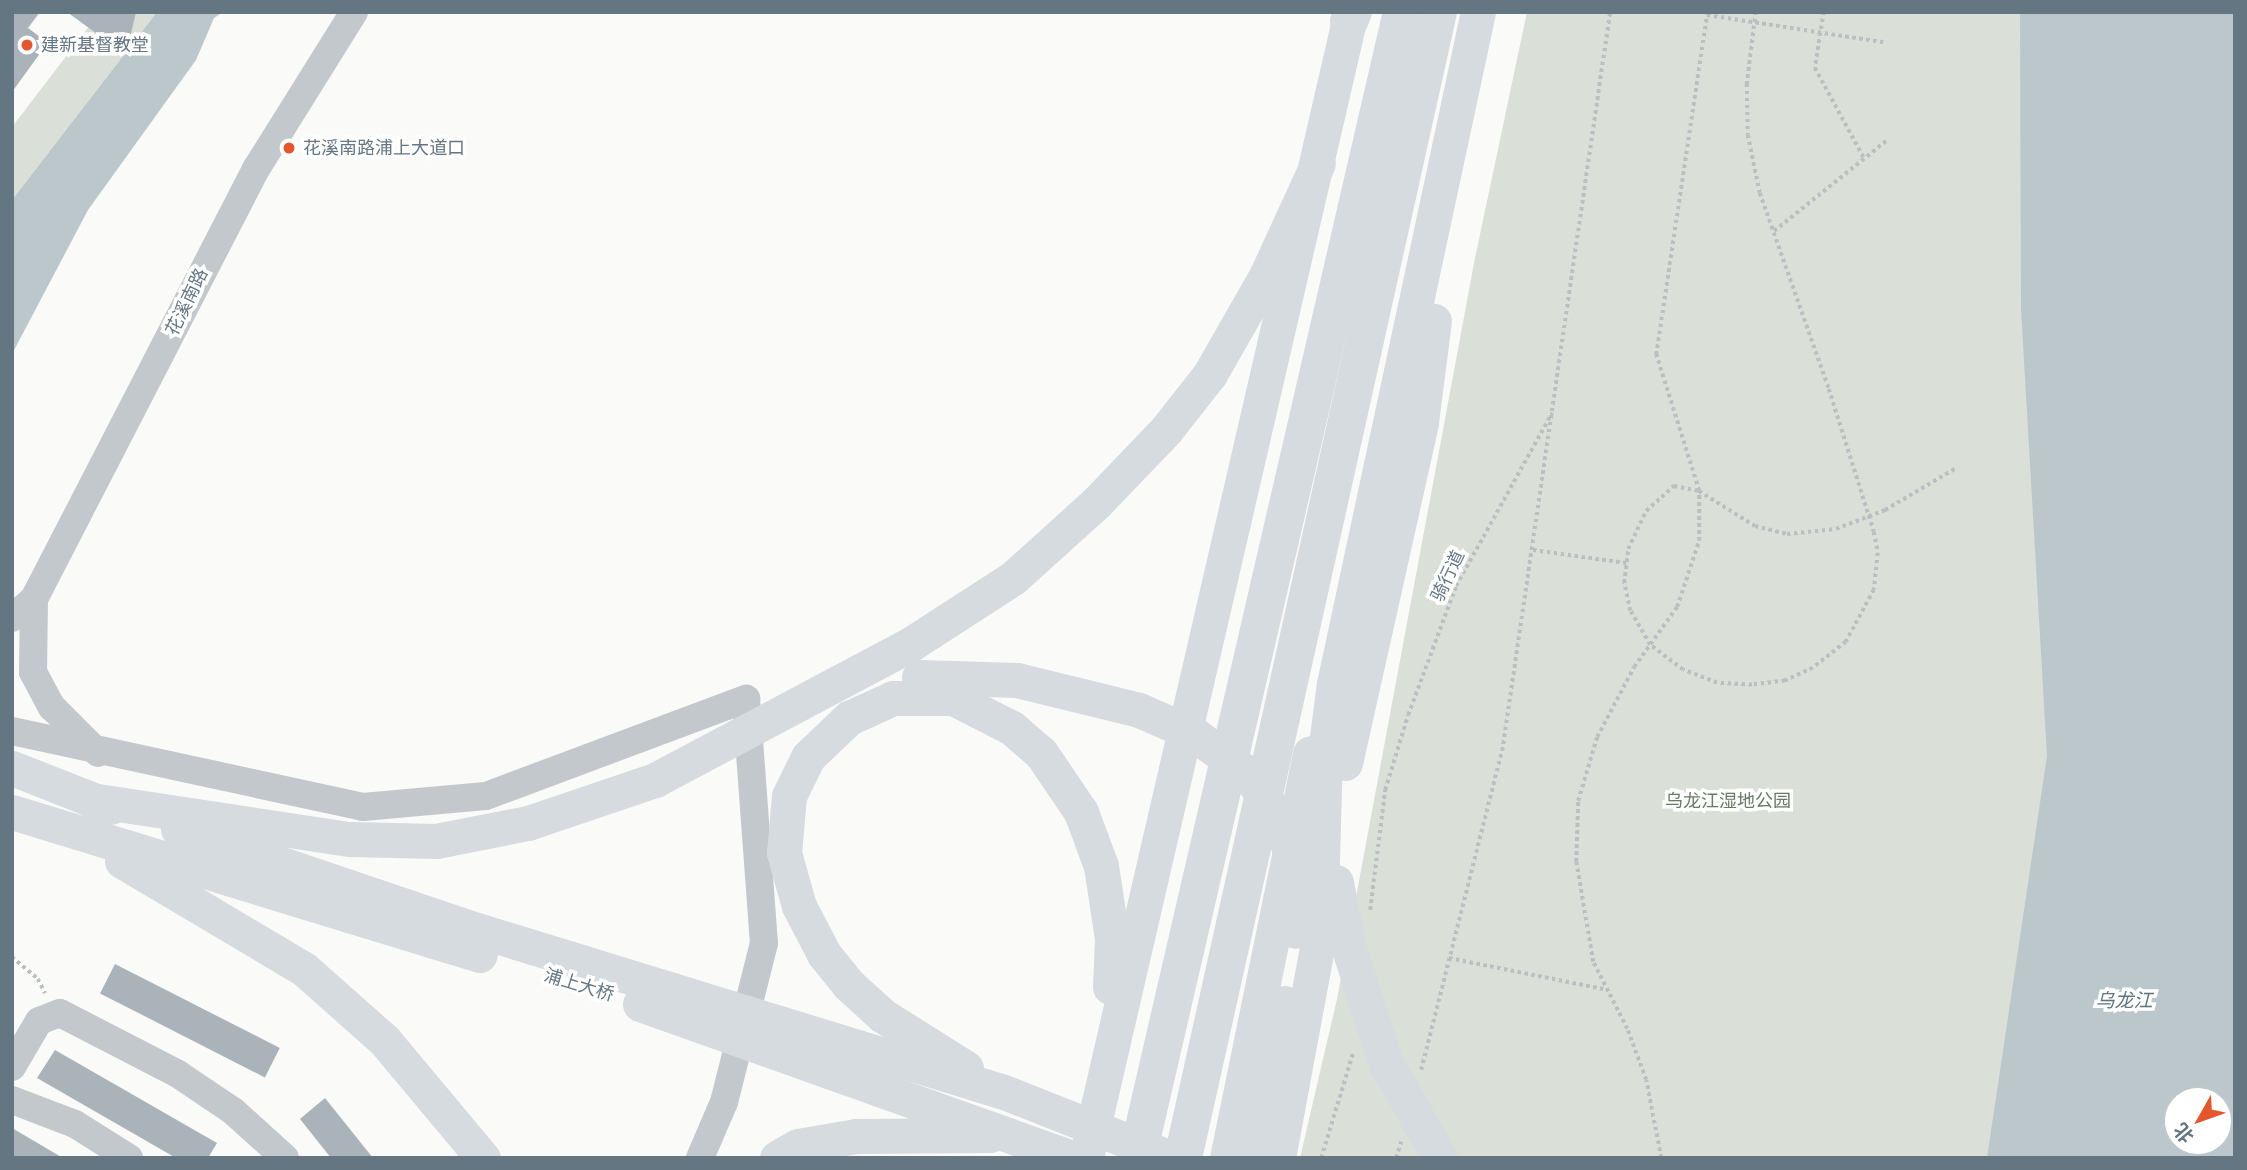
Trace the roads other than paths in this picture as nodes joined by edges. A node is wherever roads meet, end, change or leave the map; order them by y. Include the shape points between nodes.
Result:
1 (354, 12) edge
2 (1402, 12) edge
3 (1438, 12) edge
4 (1351, 15) edge
5 (1474, 28) edge
6 (1318, 163) junction
7 (34, 599) junction
8 (12, 618) edge
9 (1345, 620) junction
10 (812, 695) junction
11 (12, 732) edge
12 (98, 753) junction
13 (12, 768) edge
14 (91, 800) junction
15 (12, 812) edge
16 (79, 836) junction
17 (475, 942) junction
18 (12, 1067) edge
19 (1004, 1092) junction
20 (1101, 1097) junction
21 (12, 1100) edge
22 (1014, 1135) junction
23 (1263, 1151) edge
24 (129, 1158) edge
25 (285, 1158) edge
26 (483, 1158) edge
27 (700, 1158) edge
28 (777, 1158) edge
29 (1072, 1158) edge
30 (1086, 1158) edge
31 (1137, 1158) edge
32 (1171, 1158) edge
33 (1184, 1158) edge
34 (1227, 1158) edge
35 (1440, 1158) edge

1 - 7 street, 花溪南路 via 256,169
2 - 31 highway
3 - 33 highway
4 - 6 main road
5 - 9 main road
5 - 35 main road via 1420,422 1346,755 1335,878 1348,946 1386,1063
6 - 10 main road via 1266,276 1210,374 1115,484 1013,578 914,642
6 - 20 main road
7 - 8 street
7 - 12 street via 33,672 52,707
9 - 23 main road via 1325,752 1320,932
9 - 34 main road via 1304,774
10 - 14 main road via 655,780 528,823 436,841 350,839
10 - 23 main road via 904,677 1017,680 1139,710 1194,734 1248,774 1283,824 1300,897
11 - 12 street
12 - 27 street via 363,807 486,796 746,699 764,943 724,1102
13 - 14 main road
14 - 17 main road
15 - 16 main road
16 - 17 main road, 浦上大桥
16 - 26 main road via 303,969 414,1072
17 - 19 main road
17 - 22 main road, 浦上大桥
18 - 25 street via 39,1021 61,1013 178,1074 233,1111
19 - 20 main road via 882,1015 849,985 824,954 799,906 784,853 789,796 808,757 849,718 893,698 953,698 1012,727 1041,753 1081,812 1101,866 1112,939
19 - 32 main road
20 - 30 main road
21 - 24 street via 75,1124
22 - 28 main road via 856,1136 798,1146
22 - 29 main road, 浦上大桥

